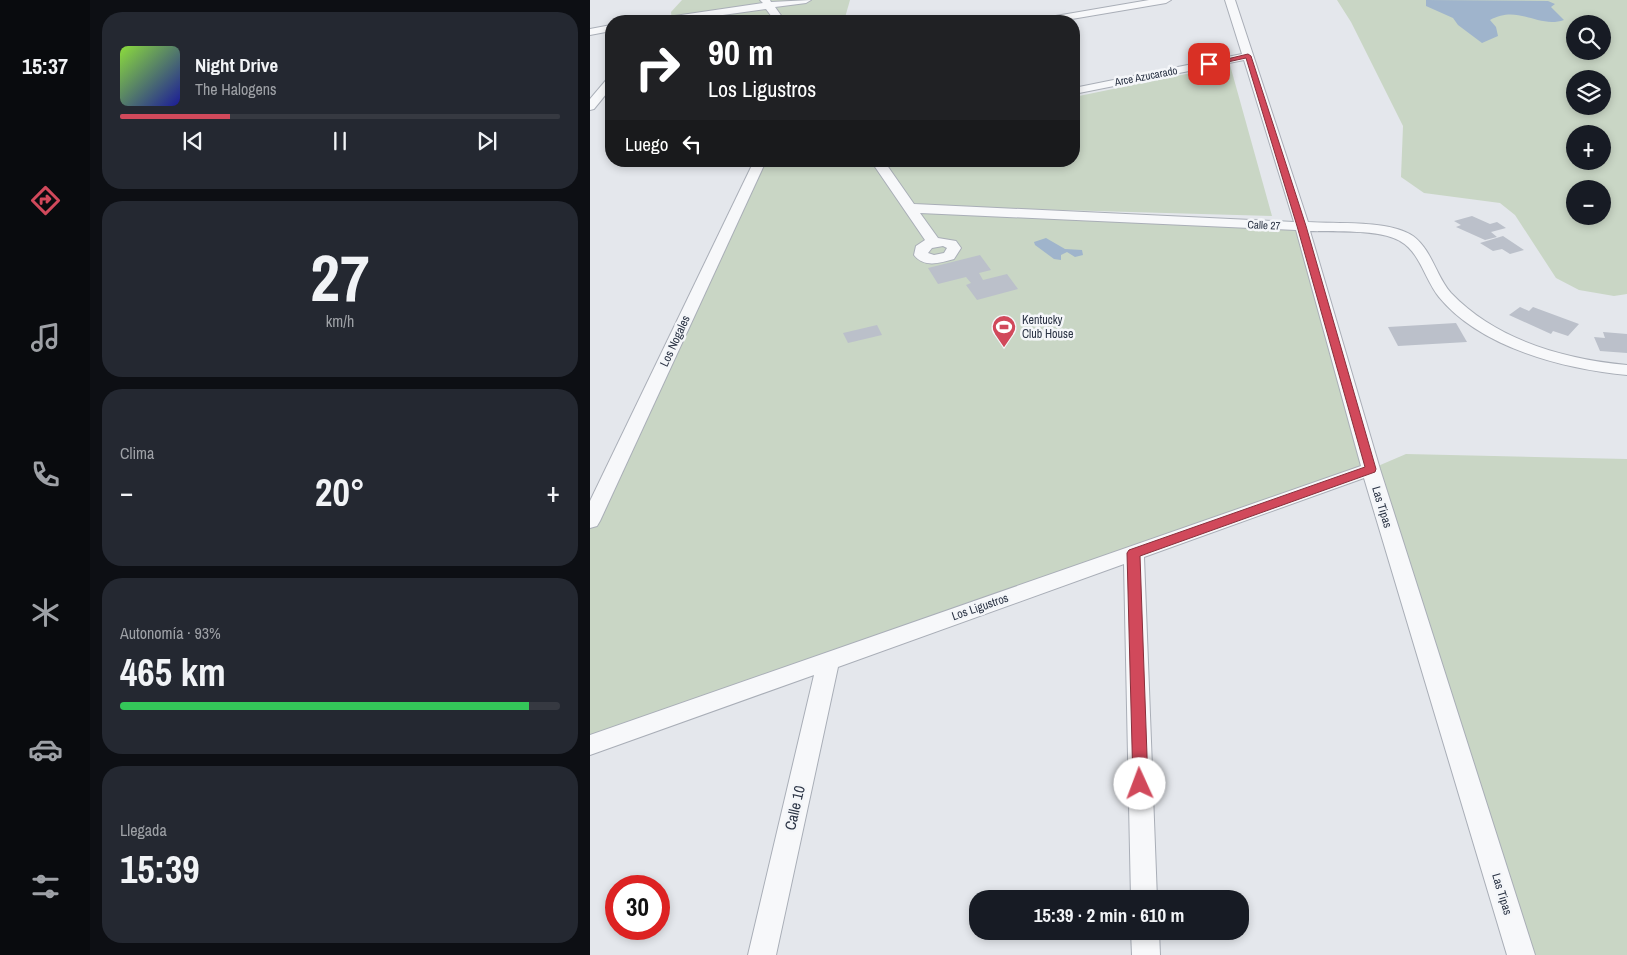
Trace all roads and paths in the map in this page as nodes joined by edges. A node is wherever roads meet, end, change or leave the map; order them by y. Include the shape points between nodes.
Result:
1 (806, 0) edge
2 (1166, 0) edge
3 (1230, 0) edge
4 (767, 3) edge
5 (696, 15) edge
6 (776, 15) edge
7 (1079, 15) edge
8 (605, 31) edge
9 (590, 33) edge
10 (1248, 56) junction
11 (605, 88) edge
12 (1080, 90) edge
13 (592, 103) edge
14 (757, 167) edge
15 (881, 167) edge
16 (910, 208) junction
17 (1302, 226) junction
18 (933, 242) dead end
19 (1627, 370) edge
20 (1371, 469) junction
21 (590, 521) edge
22 (1134, 553) junction
23 (828, 661) junction
24 (590, 745) edge
25 (1144, 890) edge
26 (1145, 940) edge
27 (762, 955) edge
28 (1146, 955) edge
29 (1521, 955) edge

1 - 4 street
2 - 7 street
3 - 10 street, Las Tipas
4 - 5 street
4 - 6 street
8 - 9 street
10 - 12 street, Arce Azucarado
10 - 17 street, Las Tipas
11 - 13 street
14 - 21 street, Los Nogales
15 - 16 street
16 - 17 street, Calle 27
16 - 18 street
17 - 19 street, Calle 27 via 1380,231 1406,238 1414,244 1445,295 1466,314 1496,333 1528,348 1564,359
17 - 20 street, Las Tipas
20 - 22 street, Los Ligustros
20 - 29 street, Las Tipas
22 - 23 street, Los Ligustros
22 - 25 street
23 - 24 street, Los Ligustros
23 - 27 street, Calle 10
26 - 28 street

